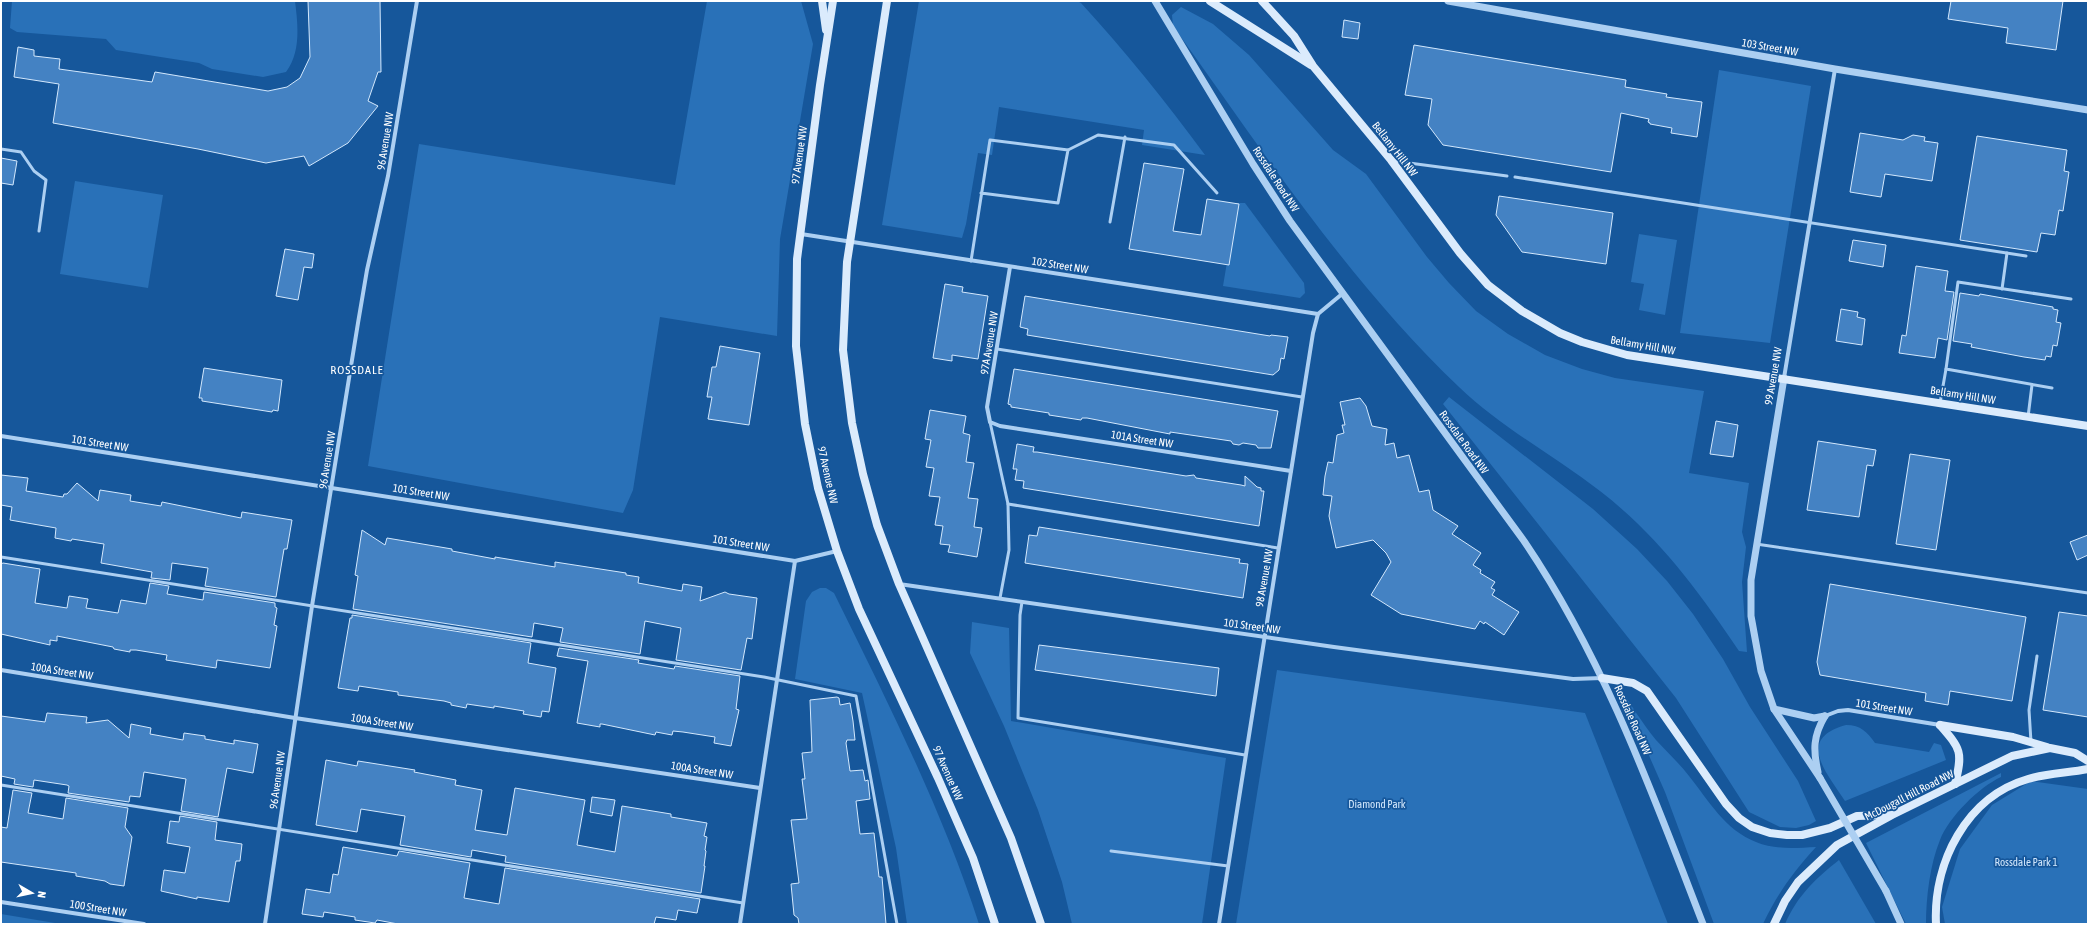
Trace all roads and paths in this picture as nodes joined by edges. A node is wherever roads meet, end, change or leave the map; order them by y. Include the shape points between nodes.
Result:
1 (417, 1) edge
2 (822, 1) edge
3 (833, 1) edge
4 (887, 1) edge
5 (1155, 1) edge
6 (1210, 1) edge
7 (1262, 1) edge
8 (1448, 1) edge
9 (827, 38) junction
10 (1313, 66) junction
11 (1835, 70) junction
12 (2088, 110) edge
13 (1125, 137) junction
14 (1, 149) edge
15 (1068, 150) junction
16 (1391, 160) junction
17 (1507, 176) dead end
18 (1515, 177) dead end
19 (982, 193) junction
20 (1218, 193) dead end
21 (1110, 222) dead end
22 (1810, 222) junction
23 (38, 231) dead end
24 (800, 233) junction
25 (849, 242) junction
26 (2007, 253) junction
27 (2026, 256) dead end
28 (971, 261) junction
29 (1010, 267) junction
30 (2002, 289) junction
31 (1342, 294) junction
32 (2070, 300) dead end
33 (1318, 314) junction
34 (997, 349) junction
35 (1946, 369) junction
36 (1784, 378) junction
37 (2032, 385) junction
38 (2052, 388) dead end
39 (1302, 397) junction
40 (1940, 403) junction
41 (2028, 417) junction
42 (990, 422) junction
43 (2088, 426) edge
44 (1, 436) edge
45 (1291, 471) junction
46 (332, 487) junction
47 (1008, 504) junction
48 (1756, 544) junction
49 (1278, 548) junction
50 (837, 551) junction
51 (1, 557) edge
52 (796, 561) junction
53 (899, 584) junction
54 (2088, 593) edge
55 (1000, 598) junction
56 (1022, 602) junction
57 (312, 606) junction
58 (1263, 636) junction
59 (2037, 656) dead end
60 (1, 670) edge
61 (1602, 678) junction
62 (778, 680) junction
63 (1774, 709) junction
64 (1825, 716) junction
65 (295, 718) junction
66 (1940, 725) junction
67 (2031, 742) junction
68 (2050, 748) junction
69 (1245, 755) junction
70 (2088, 761) edge
71 (2088, 769) edge
72 (1820, 778) junction
73 (1955, 784) junction
74 (1, 785) edge
75 (760, 788) junction
76 (1892, 815) junction
77 (279, 828) junction
78 (1111, 851) dead end
79 (1228, 866) junction
80 (1, 902) edge
81 (743, 903) junction
82 (144, 924) edge
83 (264, 924) edge
84 (740, 924) edge
85 (897, 924) edge
86 (995, 924) edge
87 (1041, 924) edge
88 (1219, 924) edge
89 (1703, 924) edge
90 (1774, 924) edge
91 (1901, 924) edge
92 (1936, 924) edge

1 - 46 street, 96 Avenue NW via 388,176 367,270
2 - 9 main road
3 - 9 main road, 97 Avenue NW
4 - 25 main road
5 - 31 street, Rossdale Road NW via 1253,164
6 - 10 main road, Bellamy Hill NW
7 - 10 main road, Bellamy Hill NW via 1294,36
8 - 11 street, 103 Street NW
9 - 24 main road, 97 Avenue NW
10 - 16 main road, Bellamy Hill NW
11 - 12 street, 103 Street NW
11 - 22 street, 99 Avenue NW
13 - 15 lane via 1098,135
13 - 20 lane via 1174,145
13 - 21 lane
14 - 23 lane via 21,152 34,171 46,180
15 - 19 lane via 1058,203
15 - 19 lane via 990,140
16 - 17 lane
16 - 36 main road, Bellamy Hill NW via 1460,253 1488,285 1540,322 1582,342 1627,354
18 - 22 lane
19 - 28 lane
22 - 26 lane
22 - 36 street, 99 Avenue NW
24 - 25 street, 102 Street NW
24 - 50 main road, 97 Avenue NW via 796,346 805,424 818,488
25 - 28 street, 102 Street NW
25 - 53 main road via 843,350 852,423 877,525
26 - 27 lane
26 - 30 lane
28 - 29 street, 102 Street NW
29 - 33 street, 102 Street NW
29 - 34 street, 97A Avenue NW
30 - 32 lane
30 - 35 lane via 1958,282
31 - 33 street
31 - 61 street, Rossdale Road NW via 1545,573 1578,629
33 - 39 street, 98 Avenue NW
34 - 39 lane
34 - 42 street, 97A Avenue NW via 987,407
35 - 37 lane
35 - 40 lane
36 - 40 main road, Bellamy Hill NW
36 - 48 street, 99 Avenue NW
37 - 38 lane
37 - 41 lane
39 - 45 street, 98 Avenue NW
40 - 41 main road, Bellamy Hill NW
41 - 43 main road, Bellamy Hill NW
42 - 45 street, 101A Street NW via 1000,426
42 - 47 lane
44 - 46 street, 101 Street NW
45 - 49 street, 98 Avenue NW
46 - 52 street, 101 Street NW
46 - 57 street, 96 Avenue NW
47 - 49 lane
47 - 55 lane via 1009,550
48 - 54 lane
48 - 63 street, 99 Avenue NW via 1751,580 1751,616 1757,654
49 - 58 street, 98 Avenue NW
50 - 52 street, 101 Street NW
50 - 86 main road, 97 Avenue NW via 859,609 973,858
51 - 57 lane
52 - 62 street
53 - 55 street, 101 Street NW
53 - 87 main road via 1011,838
55 - 56 street, 101 Street NW
56 - 58 street, 101 Street NW
56 - 69 lane via 1018,718
57 - 62 lane
57 - 65 street, 96 Avenue NW
58 - 61 street, 101 Street NW via 1572,680
58 - 69 street, 98 Avenue NW
59 - 67 lane via 2029,710
60 - 65 street, 100A Street NW
61 - 76 main road via 1633,683 1647,691 1726,804 1752,827 1770,833 1802,835 1830,828 1857,816
61 - 89 street, Rossdale Road NW via 1652,792
62 - 75 street
62 - 85 lane via 856,696
63 - 64 street via 1814,718
63 - 72 street
64 - 66 street, 101 Street NW via 1848,710
64 - 72 street via 1815,735 1814,752
65 - 75 street, 100A Street NW
65 - 77 street, 96 Avenue NW
66 - 67 main road via 2013,736
66 - 73 main road via 1956,742 1959,751 1960,760
67 - 68 main road
68 - 70 main road, McDougall Hill Road NW via 2075,753
68 - 73 main road, McDougall Hill Road NW via 2012,756
69 - 79 street, 98 Avenue NW
71 - 92 main road via 2045,774 2027,779 1994,795 1975,812 1955,840 1944,864 1937,889
72 - 91 street, bridge via 1886,891
73 - 76 main road, McDougall Hill Road NW
74 - 77 lane
75 - 81 street
76 - 90 main road, McDougall Hill Road NW via 1837,845 1798,882
77 - 81 lane
77 - 83 street, 96 Avenue NW
78 - 79 lane
79 - 88 street, 98 Avenue NW
80 - 82 street, 100 Street NW
81 - 84 street

